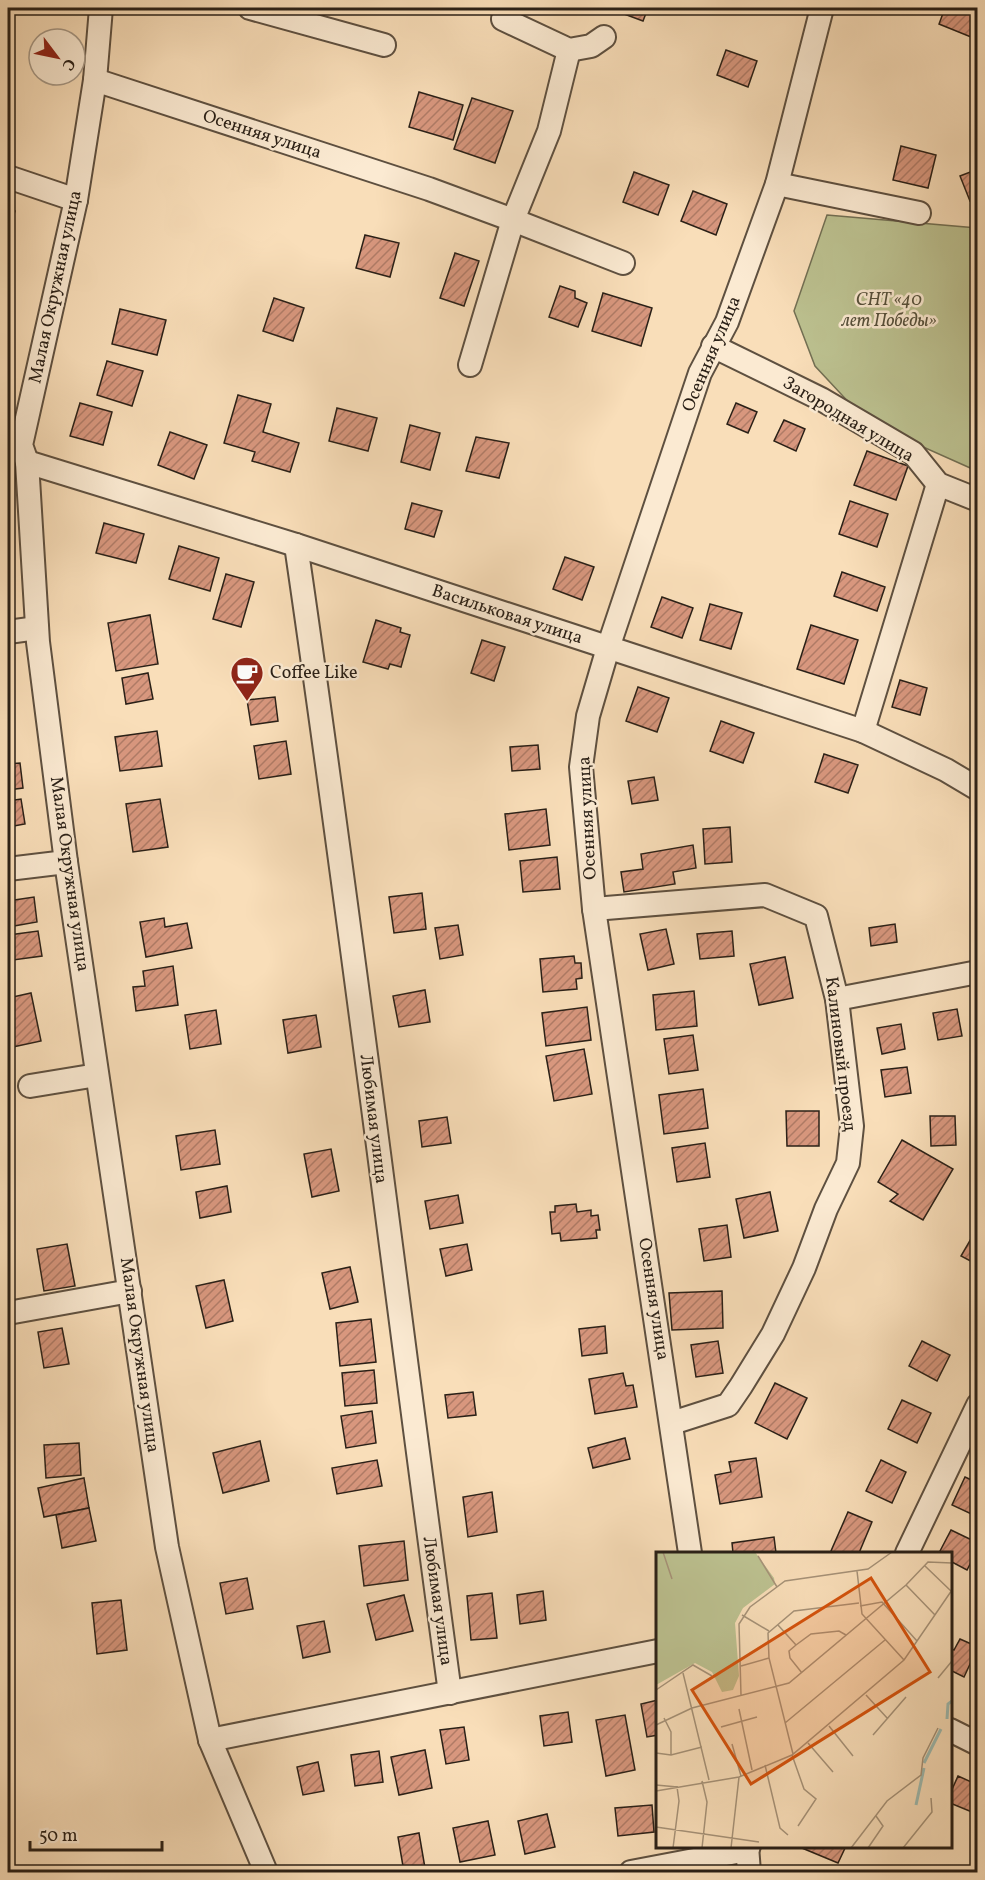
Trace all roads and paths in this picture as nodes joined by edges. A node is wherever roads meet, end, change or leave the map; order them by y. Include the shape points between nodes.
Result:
1 (101, 8) edge
2 (250, 8) edge
3 (822, 8) edge
4 (503, 19) dead end
5 (604, 37) dead end
6 (384, 45) dead end
7 (569, 50) junction
8 (95, 80) junction
9 (8, 177) edge
10 (777, 184) junction
11 (76, 200) junction
12 (919, 213) dead end
13 (513, 220) junction
14 (623, 263) dead end
15 (713, 346) junction
16 (470, 365) dead end
17 (18, 451) edge
18 (938, 484) junction
19 (978, 500) edge
20 (296, 545) junction
21 (37, 628) junction
22 (8, 632) edge
23 (608, 648) junction
24 (862, 731) junction
25 (978, 789) edge
26 (66, 862) junction
27 (8, 869) edge
28 (594, 909) junction
29 (978, 972) edge
30 (837, 999) junction
31 (98, 1075) junction
32 (30, 1086) dead end
33 (130, 1291) junction
34 (8, 1313) edge
35 (978, 1405) edge
36 (672, 1423) junction
37 (690, 1552) edge
38 (907, 1552) edge
39 (656, 1651) edge
40 (450, 1693) junction
41 (952, 1731) edge
42 (210, 1740) junction
43 (978, 1744) edge
44 (748, 1847) edge
45 (266, 1872) edge
46 (631, 1872) edge
47 (749, 1872) edge

1 - 8 street, Малая Окружная улица
2 - 6 street
3 - 10 street, Осенняя улица
4 - 7 street
5 - 7 street via 591,46
7 - 13 street via 549,131
8 - 11 street, Малая Окружная улица
8 - 13 street, Осенняя улица
9 - 11 street
10 - 12 street
10 - 15 street, Осенняя улица via 727,322
11 - 17 street, Малая Окружная улица
13 - 14 street, Осенняя улица
13 - 16 street
15 - 18 street, Загородная улица via 821,399 913,453
15 - 23 street, Осенняя улица via 700,373
17 - 20 street, Васильковая улица
17 - 21 street, Малая Окружная улица
18 - 19 street, Загородная улица
18 - 24 street
20 - 23 street, Васильковая улица
20 - 40 street, Любимая улица via 333,796
21 - 22 street
21 - 26 street, Малая Окружная улица
23 - 24 street, Васильковая улица
23 - 28 street, Осенняя улица via 588,716 581,767
24 - 25 street, Васильковая улица
26 - 27 street
26 - 31 street, Малая Окружная улица
28 - 30 street, Калиновый проезд via 765,895 816,916
28 - 36 street, Осенняя улица
29 - 30 street
30 - 36 street, Калиновый проезд via 852,1126 848,1163 773,1334 741,1386 728,1405
31 - 32 street
31 - 33 street, Малая Окружная улица
33 - 34 street
33 - 42 street, Малая Окружная улица via 167,1546
35 - 38 street
36 - 37 street, Осенняя улица
39 - 40 street
40 - 42 street
41 - 43 street
42 - 45 street, Малая Окружная улица
44 - 46 street
44 - 47 street

